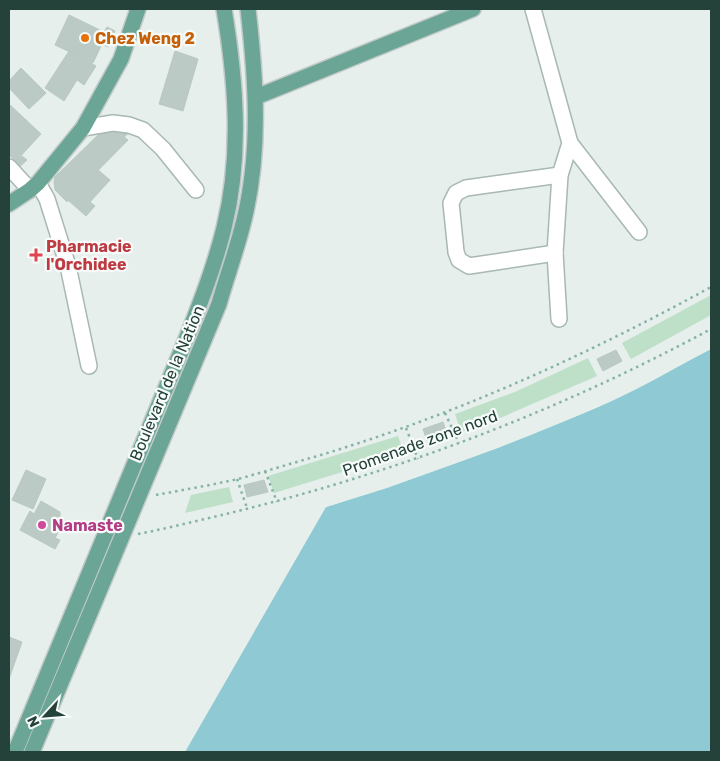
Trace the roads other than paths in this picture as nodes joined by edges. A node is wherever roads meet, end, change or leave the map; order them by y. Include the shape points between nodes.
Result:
1 (138, 9) edge
2 (224, 9) edge
3 (248, 9) edge
4 (473, 9) edge
5 (533, 9) edge
6 (256, 97) junction
7 (83, 128) junction
8 (570, 143) junction
9 (9, 167) edge
10 (560, 175) junction
11 (34, 186) junction
12 (196, 190) dead end
13 (9, 204) edge
14 (638, 232) dead end
15 (555, 253) junction
16 (559, 319) dead end
17 (89, 366) dead end
18 (15, 752) edge
19 (32, 752) edge

1 - 7 main road via 121,59
2 - 18 main road, Boulevard de la Nation via 234,71 236,120 235,156 224,228 187,337
3 - 6 main road, Boulevard de la Nation
4 - 6 main road
5 - 8 street
6 - 19 main road, Boulevard de la Nation via 249,196 219,304
7 - 11 main road
7 - 12 street via 113,124 144,130
8 - 10 street
8 - 14 street
9 - 11 street
10 - 15 street
10 - 15 street via 466,188 456,194 451,203 456,252 459,260 469,266
11 - 13 main road
11 - 17 street via 48,199 68,266
15 - 16 street

